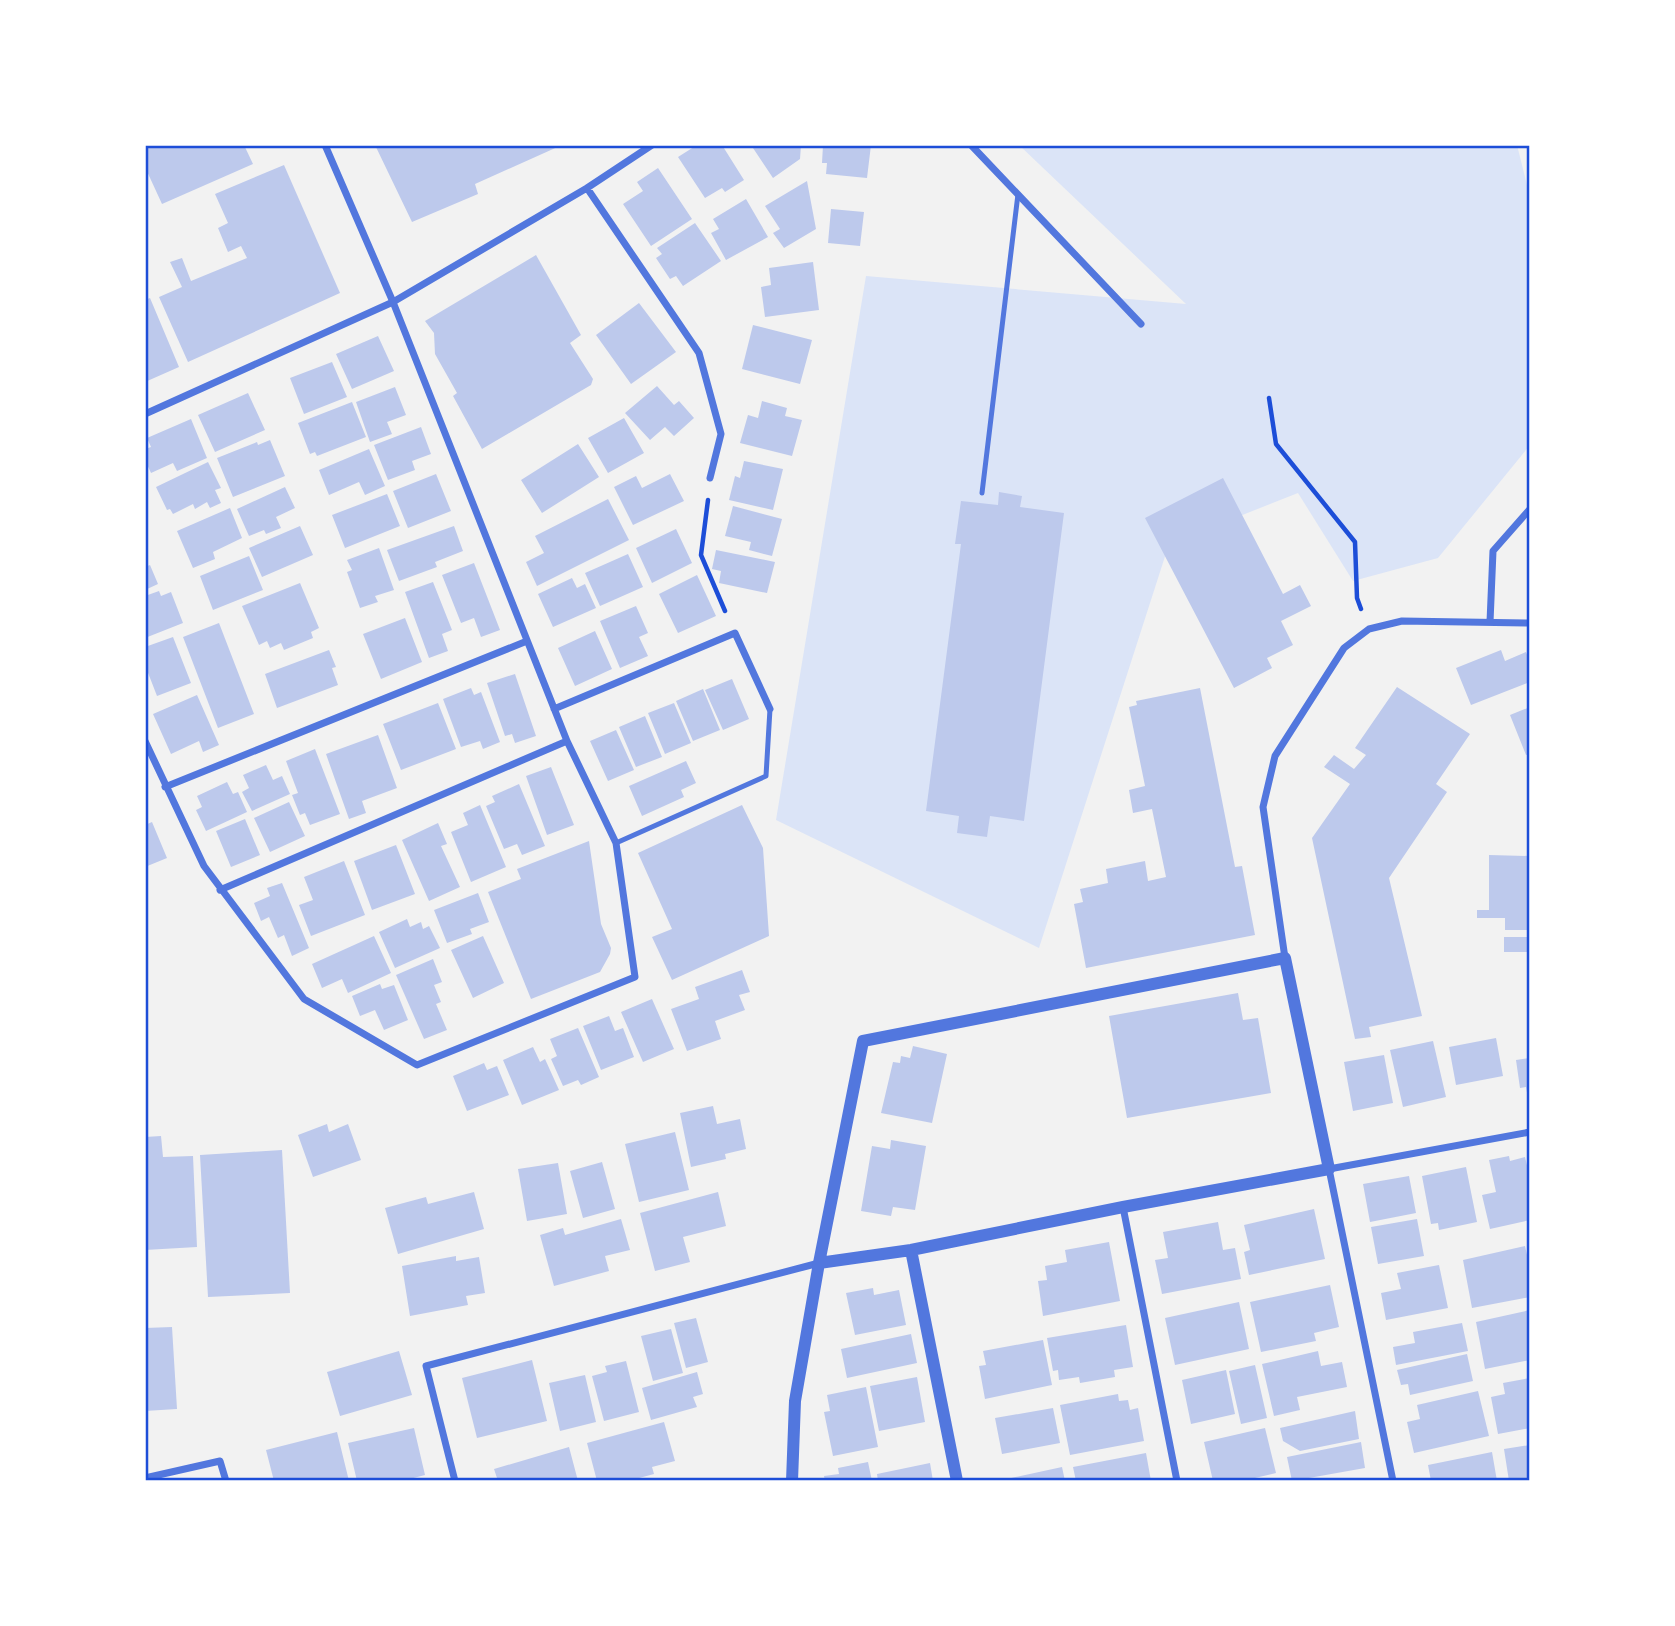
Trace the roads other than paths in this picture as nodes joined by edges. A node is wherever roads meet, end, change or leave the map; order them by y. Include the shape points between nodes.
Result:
1 (325, 145) edge
2 (652, 145) edge
3 (971, 145) edge
4 (587, 188) junction
5 (1018, 194) junction
6 (393, 302) junction
7 (1141, 324) dead end
8 (145, 414) edge
9 (710, 478) road end
10 (982, 493) dead end
11 (1530, 509) edge
12 (1490, 622) junction
13 (1530, 623) edge
14 (527, 641) junction
15 (554, 709) junction
16 (770, 709) joint
17 (145, 741) edge
18 (566, 741) junction
19 (165, 787) junction
20 (616, 843) junction
21 (220, 890) junction
22 (1285, 958) junction
23 (1530, 1132) edge
24 (1329, 1169) junction
25 (1123, 1207) junction
26 (911, 1250) junction
27 (819, 1263) junction
28 (145, 1478) edge
29 (226, 1481) edge
30 (455, 1481) edge
31 (792, 1481) edge
32 (957, 1481) edge
33 (1177, 1481) edge
34 (1393, 1481) edge

1 - 6 street
2 - 4 street
3 - 5 street
4 - 6 street
4 - 9 street via 699,353 721,434
5 - 7 street
5 - 10 lane
6 - 8 street
6 - 14 street
11 - 12 street via 1493,551
12 - 13 street
12 - 22 street via 1402,621 1369,629 1344,648 1275,756 1263,807
14 - 15 street
14 - 19 street
15 - 16 street via 734,633
15 - 18 street
16 - 20 lane via 766,776
17 - 19 street
18 - 20 street
18 - 21 street
19 - 21 street
20 - 21 street via 635,977 418,1065 303,999
22 - 24 street
22 - 27 street via 863,1041
23 - 24 street
24 - 25 street
24 - 34 street
25 - 26 street
25 - 33 street
26 - 27 street
26 - 32 street
27 - 30 street via 426,1366
27 - 31 street via 795,1401
28 - 29 street via 220,1461

